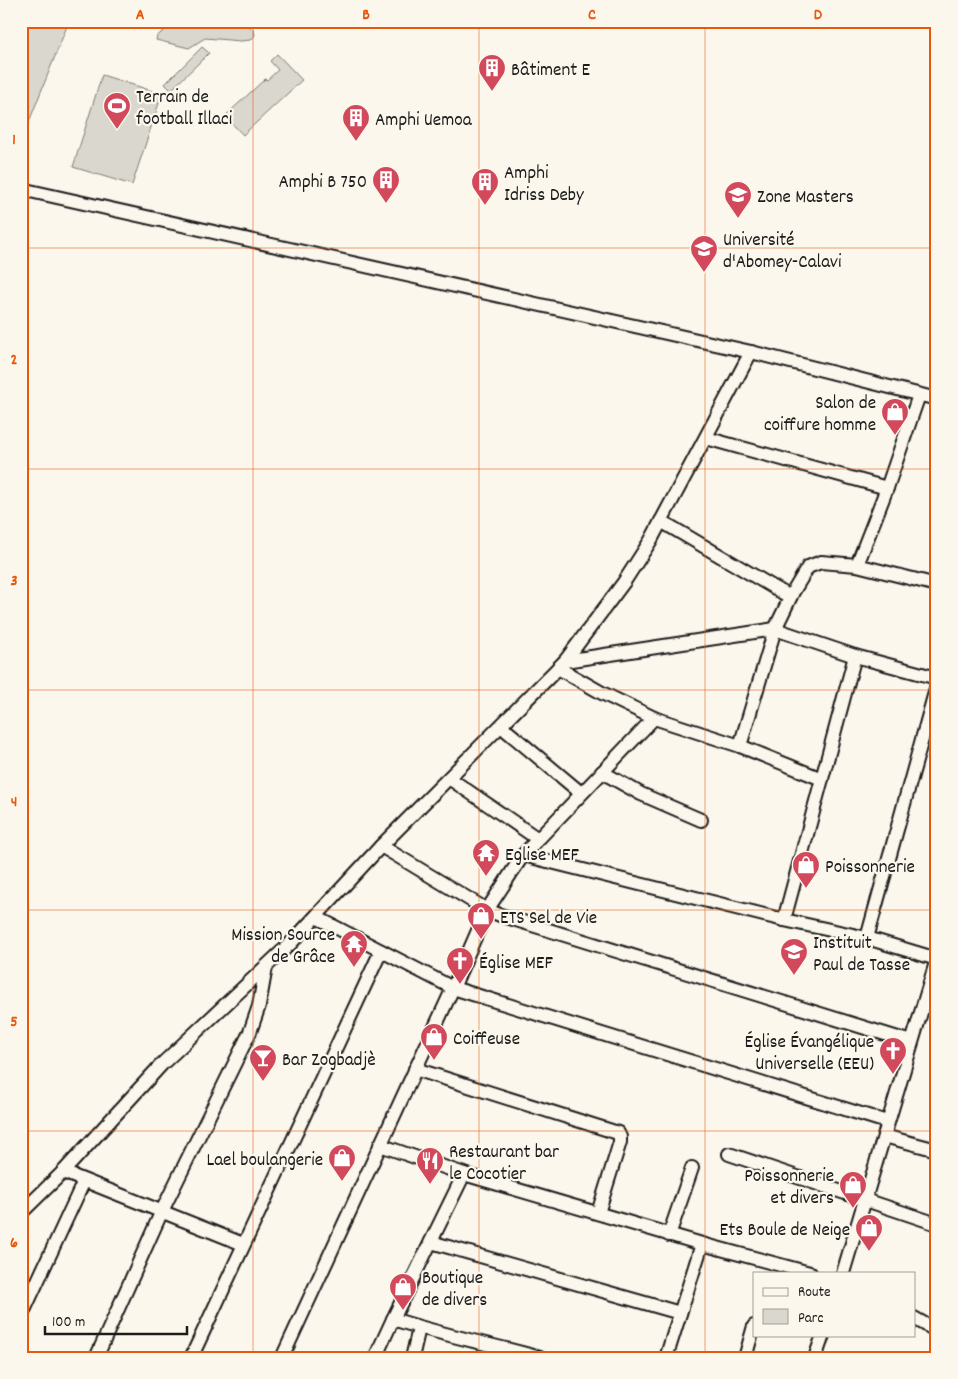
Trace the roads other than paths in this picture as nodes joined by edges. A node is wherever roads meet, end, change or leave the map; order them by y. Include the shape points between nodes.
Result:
1 (21, 189) edge
2 (751, 352) junction
3 (919, 395) junction
4 (937, 399) edge
5 (706, 438) junction
6 (887, 488) junction
7 (661, 522) junction
8 (857, 565) junction
9 (937, 585) edge
10 (790, 597) junction
11 (775, 630) junction
12 (855, 656) junction
13 (562, 664) junction
14 (937, 678) edge
15 (937, 685) edge
16 (654, 718) junction
17 (501, 726) junction
18 (740, 746) junction
19 (602, 772) junction
20 (450, 778) junction
21 (822, 779) junction
22 (581, 794) junction
23 (701, 820) dead end
24 (538, 839) junction
25 (381, 846) junction
26 (523, 855) junction
27 (487, 910) junction
28 (316, 917) junction
29 (784, 920) junction
30 (867, 938) junction
31 (381, 951) junction
32 (937, 959) edge
33 (266, 967) junction
34 (453, 988) junction
35 (911, 1042) junction
36 (415, 1069) junction
37 (887, 1122) junction
38 (884, 1136) junction
39 (380, 1145) junction
40 (937, 1150) edge
41 (729, 1154) dead end
42 (692, 1168) dead end
43 (63, 1172) junction
44 (464, 1174) junction
45 (84, 1181) junction
46 (864, 1199) junction
47 (160, 1212) junction
48 (21, 1213) edge
49 (598, 1213) junction
50 (937, 1224) edge
51 (669, 1235) junction
52 (430, 1242) junction
53 (243, 1244) junction
54 (702, 1244) junction
55 (772, 1268) edge
56 (802, 1272) edge
57 (843, 1272) edge
58 (680, 1313) junction
59 (21, 1317) edge
60 (393, 1319) junction
61 (916, 1319) edge
62 (419, 1328) junction
63 (753, 1330) edge
64 (937, 1331) edge
65 (823, 1336) edge
66 (504, 1353) edge
67 (96, 1358) edge
68 (191, 1358) edge
69 (282, 1358) edge
70 (376, 1358) edge
71 (412, 1358) edge
72 (540, 1358) edge
73 (666, 1358) edge
74 (745, 1358) edge
75 (815, 1358) edge

1 - 2 street
2 - 3 street
2 - 5 street
3 - 4 street
3 - 6 street
5 - 6 street
5 - 7 street
6 - 8 street
7 - 10 street
7 - 13 street via 624,582
8 - 9 street
8 - 10 street via 821,562 808,567
10 - 11 street
11 - 12 street
11 - 13 street
11 - 18 street
12 - 14 street
12 - 21 street
13 - 16 street via 602,693
13 - 17 street
15 - 30 street
16 - 18 street
16 - 19 street
17 - 20 street
17 - 22 street
18 - 21 street
19 - 22 street
19 - 23 street via 641,794
20 - 24 street
20 - 25 street
21 - 29 street
22 - 24 street
24 - 26 street
25 - 27 street
25 - 28 street
26 - 27 street
26 - 29 street
27 - 34 street
27 - 35 street
28 - 31 street
28 - 33 street
29 - 30 street
30 - 32 street
31 - 34 street
31 - 53 street
32 - 35 street
33 - 43 street via 162,1064
33 - 47 street via 259,1006 250,1032
34 - 36 street
34 - 37 street
35 - 37 street
36 - 39 street
36 - 49 street via 618,1133 620,1142
37 - 38 street
38 - 40 street
38 - 46 street
39 - 44 street
39 - 69 street
41 - 46 street
42 - 51 street
43 - 45 street
43 - 48 street
44 - 49 street
44 - 52 street
45 - 47 street
45 - 59 street
46 - 50 street
46 - 57 street
47 - 53 street
47 - 67 street
49 - 51 street
51 - 54 street
52 - 58 street
52 - 60 street
53 - 68 street
54 - 55 street
54 - 58 street
55 - 56 street
58 - 73 street
60 - 62 street
60 - 70 street
61 - 64 street
62 - 66 street
62 - 71 street
63 - 74 street
65 - 75 street
66 - 72 street

